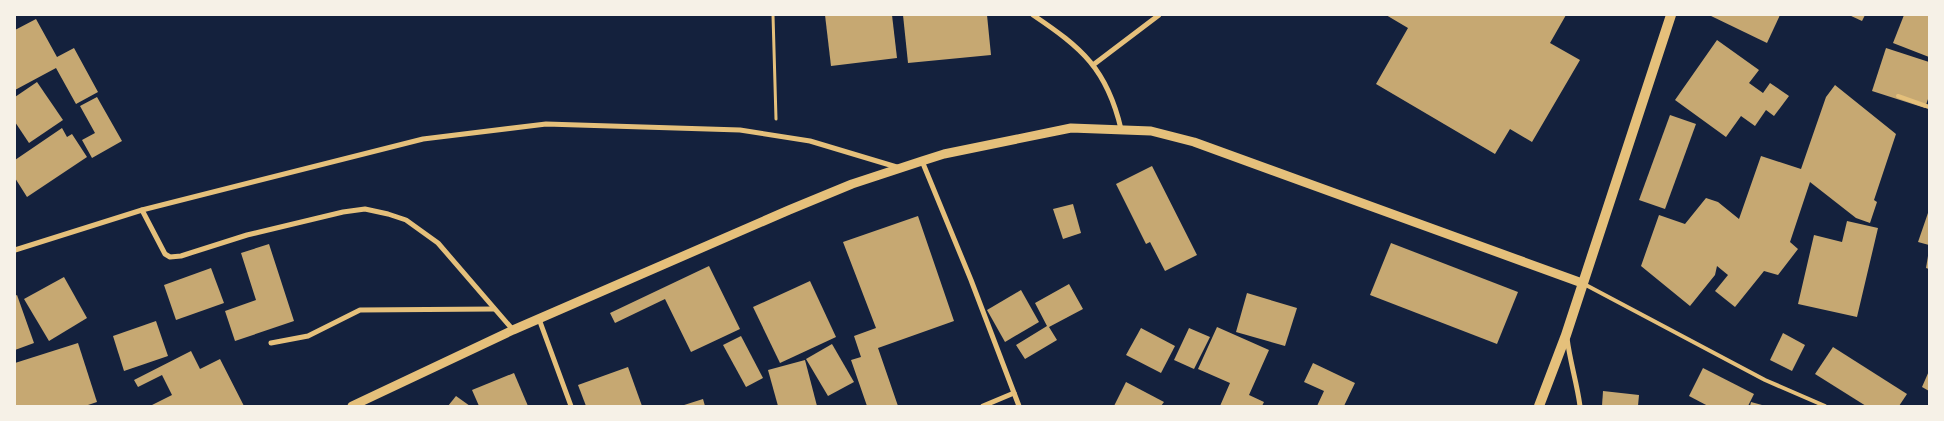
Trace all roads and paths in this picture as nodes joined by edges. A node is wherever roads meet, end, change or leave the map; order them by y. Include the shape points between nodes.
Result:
1 (773, 15) edge
2 (1032, 15) edge
3 (1159, 15) edge
4 (1671, 15) edge
5 (1094, 65) junction
6 (1898, 96) dead end
7 (1929, 107) edge
8 (1122, 129) junction
9 (777, 134) junction
10 (922, 161) junction
11 (900, 168) junction
12 (142, 210) junction
13 (15, 250) edge
14 (1582, 283) junction
15 (494, 309) junction
16 (539, 319) junction
17 (513, 330) junction
18 (1566, 335) junction
19 (271, 343) dead end
20 (1014, 393) junction
21 (352, 406) edge
22 (571, 406) edge
23 (983, 406) edge
24 (1019, 406) edge
25 (1539, 406) edge
26 (1580, 406) edge
27 (1825, 406) edge

1 - 9 path
2 - 5 street via 1079,48
3 - 5 street
4 - 14 main road
5 - 8 street via 1109,89
6 - 7 lane
8 - 10 street via 1071,128
8 - 14 street via 1151,131 1221,151
9 - 11 street
9 - 12 street via 740,130 537,125 423,139
10 - 11 street
10 - 20 street
11 - 16 street via 789,210
12 - 13 street
12 - 15 street via 165,254 170,257 343,212 365,209 388,214 406,220 438,243
14 - 18 main road
14 - 27 lane via 1765,380
15 - 17 street
15 - 19 street via 360,310 308,336
16 - 17 street
16 - 22 street
17 - 21 street
18 - 25 main road
18 - 26 street
20 - 23 street
20 - 24 street

